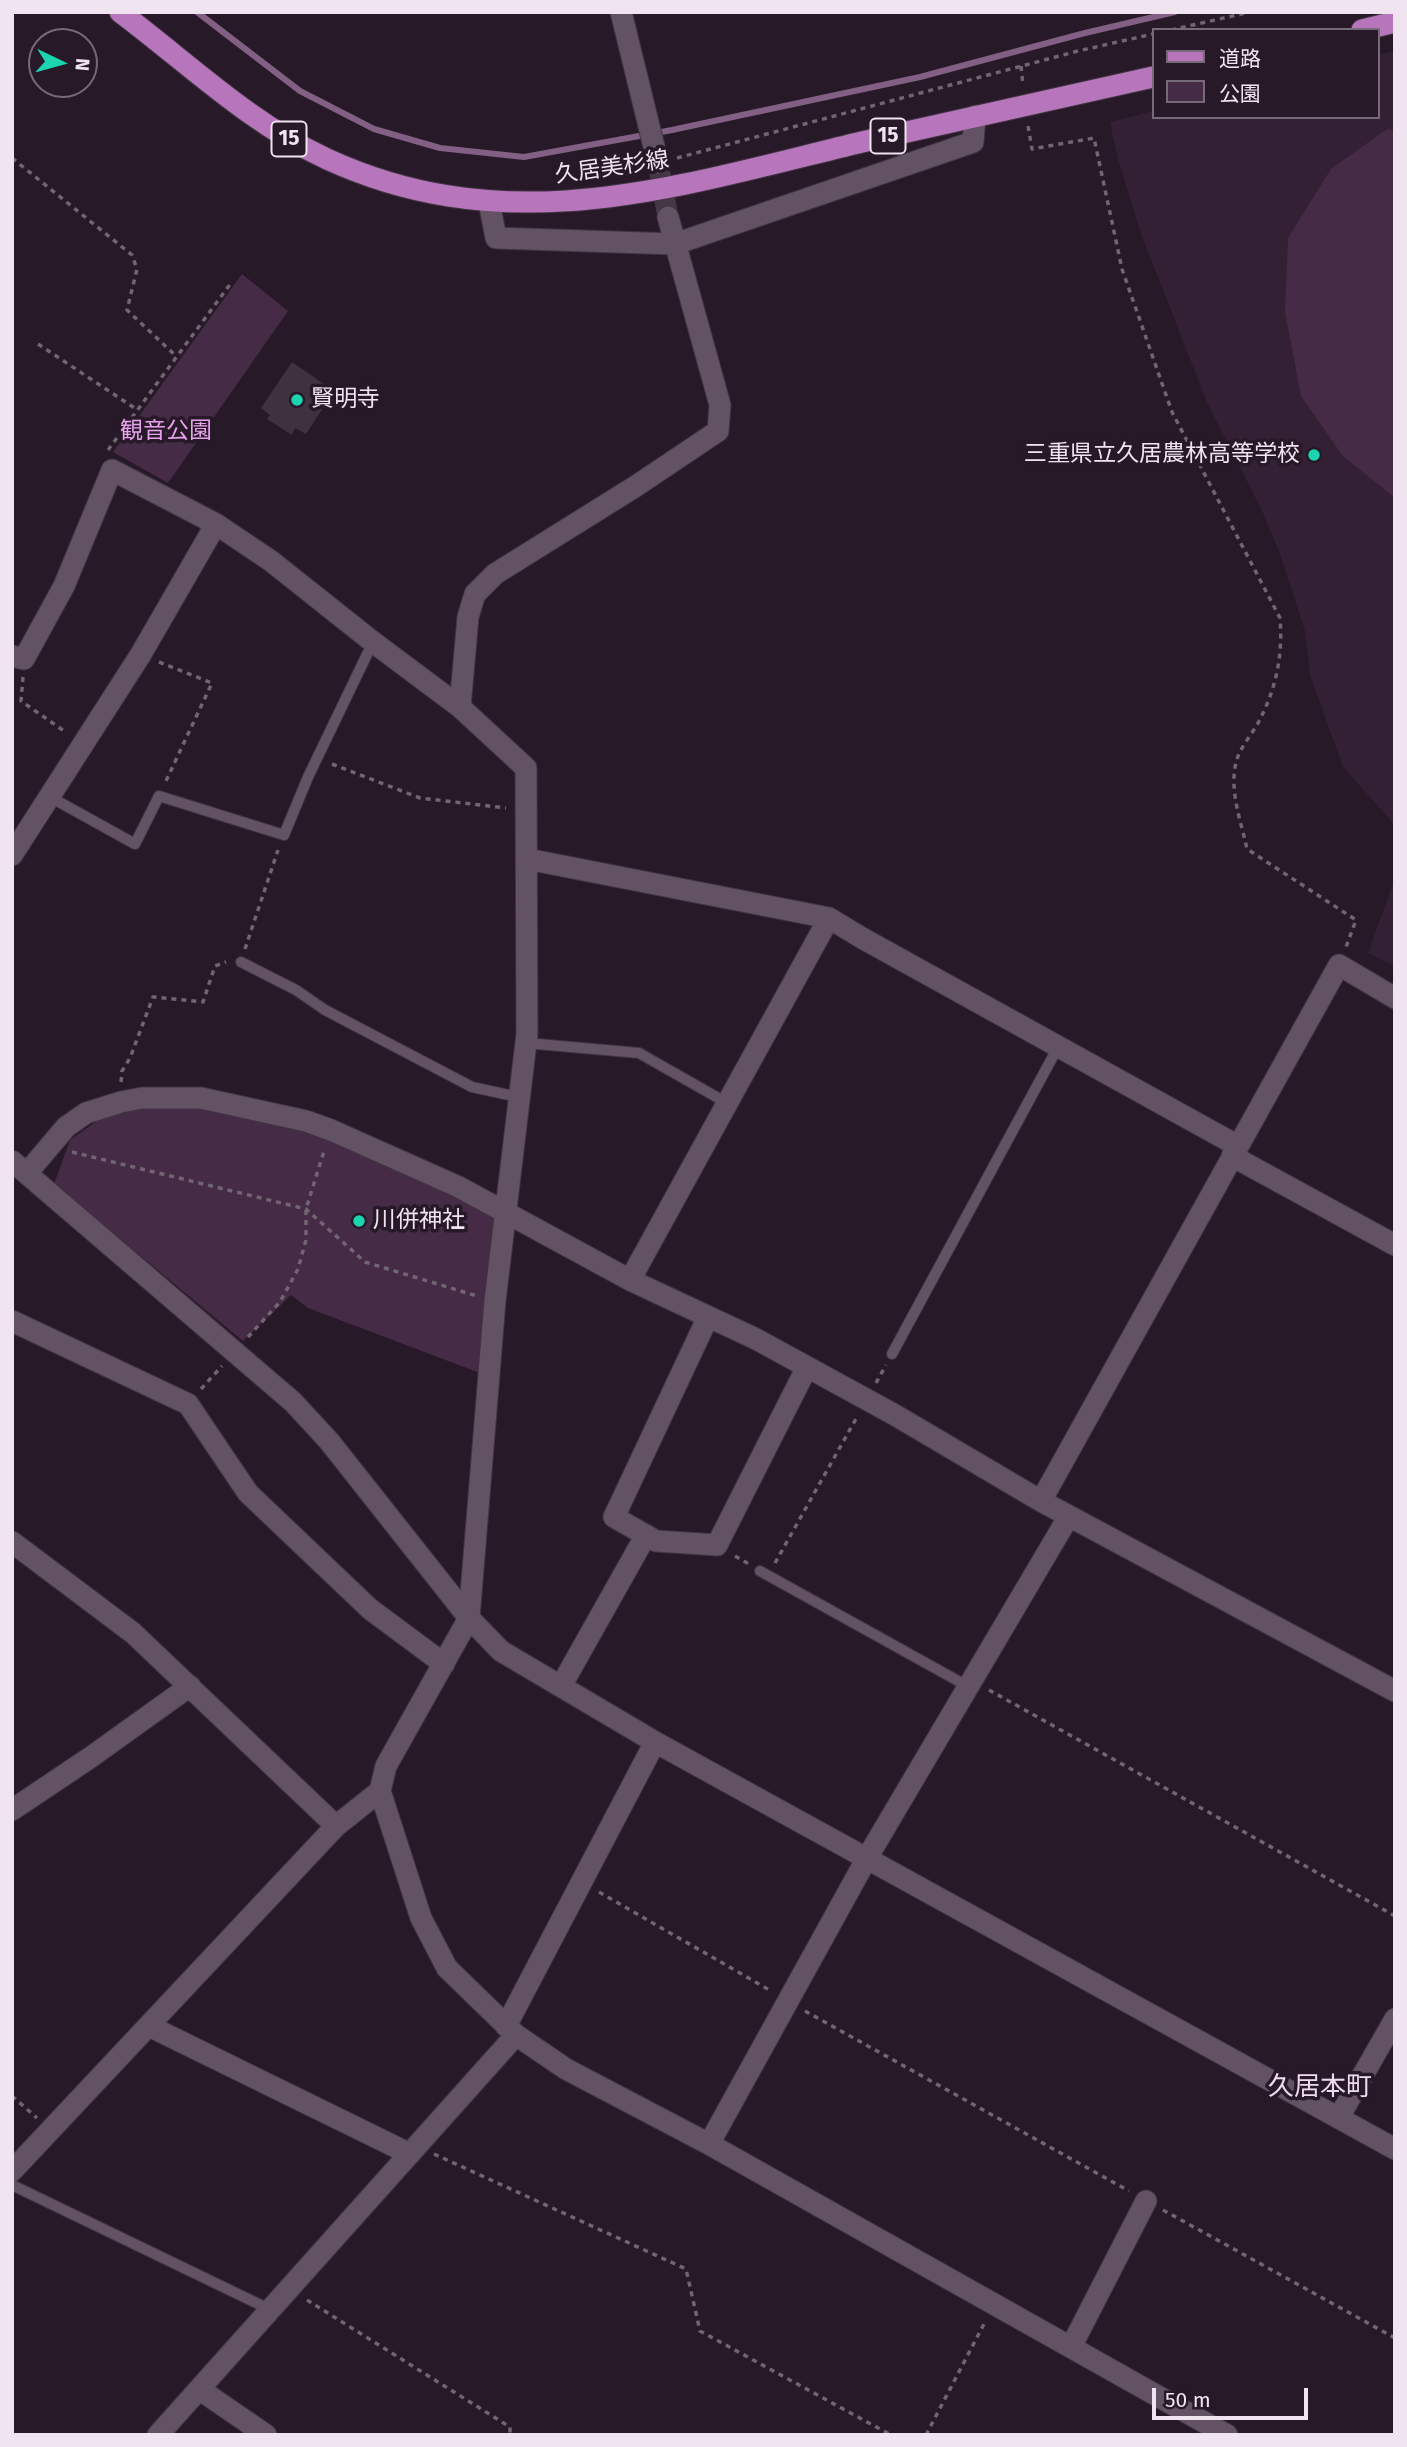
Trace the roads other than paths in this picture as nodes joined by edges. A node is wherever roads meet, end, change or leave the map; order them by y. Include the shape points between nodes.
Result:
1 (120, 12) edge
2 (621, 12) edge
3 (1395, 22) edge
4 (1370, 28) edge
5 (1152, 77) edge
6 (975, 116) junction
7 (654, 146) tunnel mouth
8 (489, 202) junction
9 (668, 217) tunnel mouth
10 (675, 244) junction
11 (216, 524) junction
12 (373, 642) junction
13 (18, 657) edge
14 (460, 707) junction
15 (50, 797) junction
16 (12, 855) edge
17 (527, 859) junction
18 (829, 918) junction
19 (241, 962) road end
20 (1393, 993) edge
21 (526, 1043) junction
22 (1058, 1046) junction
23 (518, 1097) junction
24 (727, 1103) junction
25 (1235, 1151) junction
26 (19, 1167) edge
27 (506, 1211) junction
28 (1395, 1245) edge
29 (630, 1280) junction
30 (708, 1317) junction
31 (12, 1321) edge
32 (892, 1354) road end
33 (807, 1367) junction
34 (1041, 1501) junction
35 (1069, 1516) junction
36 (646, 1535) junction
37 (12, 1542) edge
38 (764, 1572) road end
39 (469, 1618) junction
40 (444, 1664) junction
41 (970, 1684) junction
42 (190, 1686) junction
43 (561, 1686) junction
44 (1395, 1691) edge
45 (655, 1742) junction
46 (380, 1791) junction
47 (12, 1810) edge
48 (336, 1826) junction
49 (867, 1858) junction
50 (1395, 2019) edge
51 (149, 2026) junction
52 (511, 2031) junction
53 (1339, 2117) junction
54 (709, 2144) junction
55 (1395, 2149) edge
56 (413, 2150) junction
57 (12, 2171) edge
58 (12, 2185) edge
59 (1146, 2201) road end
60 (271, 2310) junction
61 (1071, 2347) junction
62 (199, 2389) junction
63 (158, 2435) edge
64 (266, 2435) edge
65 (1227, 2435) edge

1 - 8 main road, 久居美杉線 / 15 via 248,113 307,149 410,189
2 - 7 street
3 - 4 main road
5 - 6 main road, 久居美杉線 / 15
6 - 8 main road, 久居美杉線 / 15 via 670,188 590,201
6 - 10 street via 974,142
8 - 10 street via 496,238
9 - 10 street
10 - 14 street via 720,405 718,431 495,574 475,594 468,617
11 - 12 street
11 - 13 street via 112,470 64,586
11 - 15 street
12 - 14 street
12 - 15 lane via 284,835 159,796 135,844
14 - 17 street via 526,768
15 - 16 street
17 - 18 street
17 - 21 street
18 - 22 street
18 - 24 street
19 - 23 lane via 472,1087
20 - 25 street via 1339,965
21 - 23 street
21 - 24 lane via 639,1053
22 - 25 street
22 - 32 lane
23 - 27 street
24 - 29 street
25 - 28 street
25 - 34 street
26 - 27 street via 51,1147 66,1127 86,1113 162,1096 201,1098 331,1130
26 - 39 street via 293,1402
27 - 29 street
27 - 39 street
29 - 30 street
30 - 33 street
30 - 36 street via 614,1517
31 - 40 street via 188,1404 248,1493 370,1609
33 - 34 street
33 - 36 street via 717,1545 656,1541
34 - 35 street
35 - 41 street
35 - 44 street
36 - 43 street
37 - 42 street via 133,1633
38 - 41 lane
39 - 40 street
39 - 43 street via 501,1651
40 - 46 street via 386,1766
41 - 49 street
42 - 47 street
42 - 48 street
43 - 45 street
45 - 49 street
45 - 52 street
46 - 48 street
46 - 52 street via 421,1917 447,1968
48 - 51 street
49 - 53 street
49 - 54 street
50 - 53 street
51 - 56 street
51 - 57 street
52 - 54 street via 566,2069
52 - 56 street
53 - 55 street
54 - 61 street
56 - 60 street
58 - 60 lane
59 - 61 street
60 - 62 street
61 - 65 street
62 - 63 street
62 - 64 street

